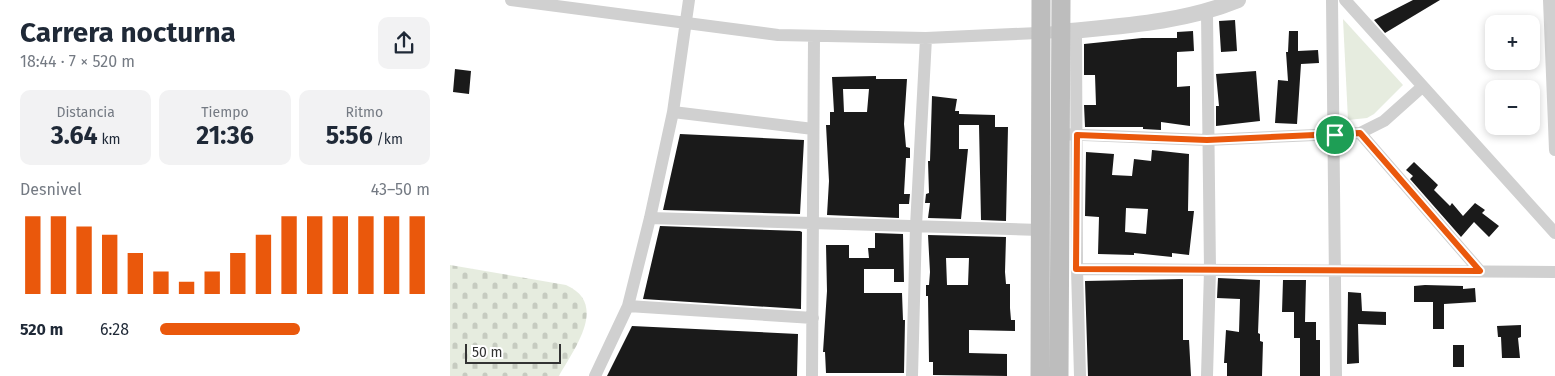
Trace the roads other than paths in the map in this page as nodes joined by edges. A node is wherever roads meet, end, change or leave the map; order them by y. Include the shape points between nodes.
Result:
1 (511, 0) edge
2 (689, 0) edge
3 (1041, 0) edge
4 (1061, 0) edge
5 (1238, 0) edge
6 (1332, 0) edge
7 (1345, 0) edge
8 (1549, 0) edge
9 (1207, 13) junction
10 (684, 23) junction
11 (1068, 31) junction
12 (1040, 33) junction
13 (814, 37) junction
14 (926, 38) junction
15 (1422, 87) junction
16 (673, 112) junction
17 (813, 129) junction
18 (1360, 133) junction
19 (1068, 135) junction
20 (1335, 135) junction
21 (1207, 140) junction
22 (1555, 150) edge
23 (650, 218) junction
24 (812, 223) junction
25 (916, 226) junction
26 (1040, 230) junction
27 (1555, 233) edge
28 (1076, 269) junction
29 (1210, 270) junction
30 (1335, 270) junction
31 (1480, 271) junction
32 (1555, 272) edge
33 (628, 306) junction
34 (813, 318) junction
35 (595, 376) edge
36 (812, 376) edge
37 (912, 376) edge
38 (1040, 376) edge
39 (1059, 376) edge
40 (1080, 376) edge
41 (1207, 376) edge
42 (1336, 376) edge

1 - 10 street
2 - 10 street
3 - 12 main road
4 - 11 main road
5 - 9 street
6 - 20 street
7 - 15 street
8 - 22 street
9 - 11 street
9 - 21 street
10 - 13 street
10 - 16 street
11 - 12 street
11 - 19 main road
12 - 14 street
12 - 26 main road
13 - 14 street
13 - 17 street
14 - 25 street
15 - 18 street via 1384,121
15 - 27 street
16 - 17 street
16 - 23 street
17 - 24 street
18 - 20 street
18 - 31 street
19 - 21 street
19 - 28 street
19 - 39 main road
20 - 21 street
20 - 30 street
21 - 29 street
23 - 24 street
23 - 33 street
24 - 25 street
24 - 34 street
25 - 26 street
25 - 37 street
26 - 38 main road
28 - 29 street
28 - 40 street
29 - 30 street
29 - 41 street
30 - 31 street
30 - 42 street
31 - 32 street
33 - 34 street
33 - 35 street
34 - 36 street

